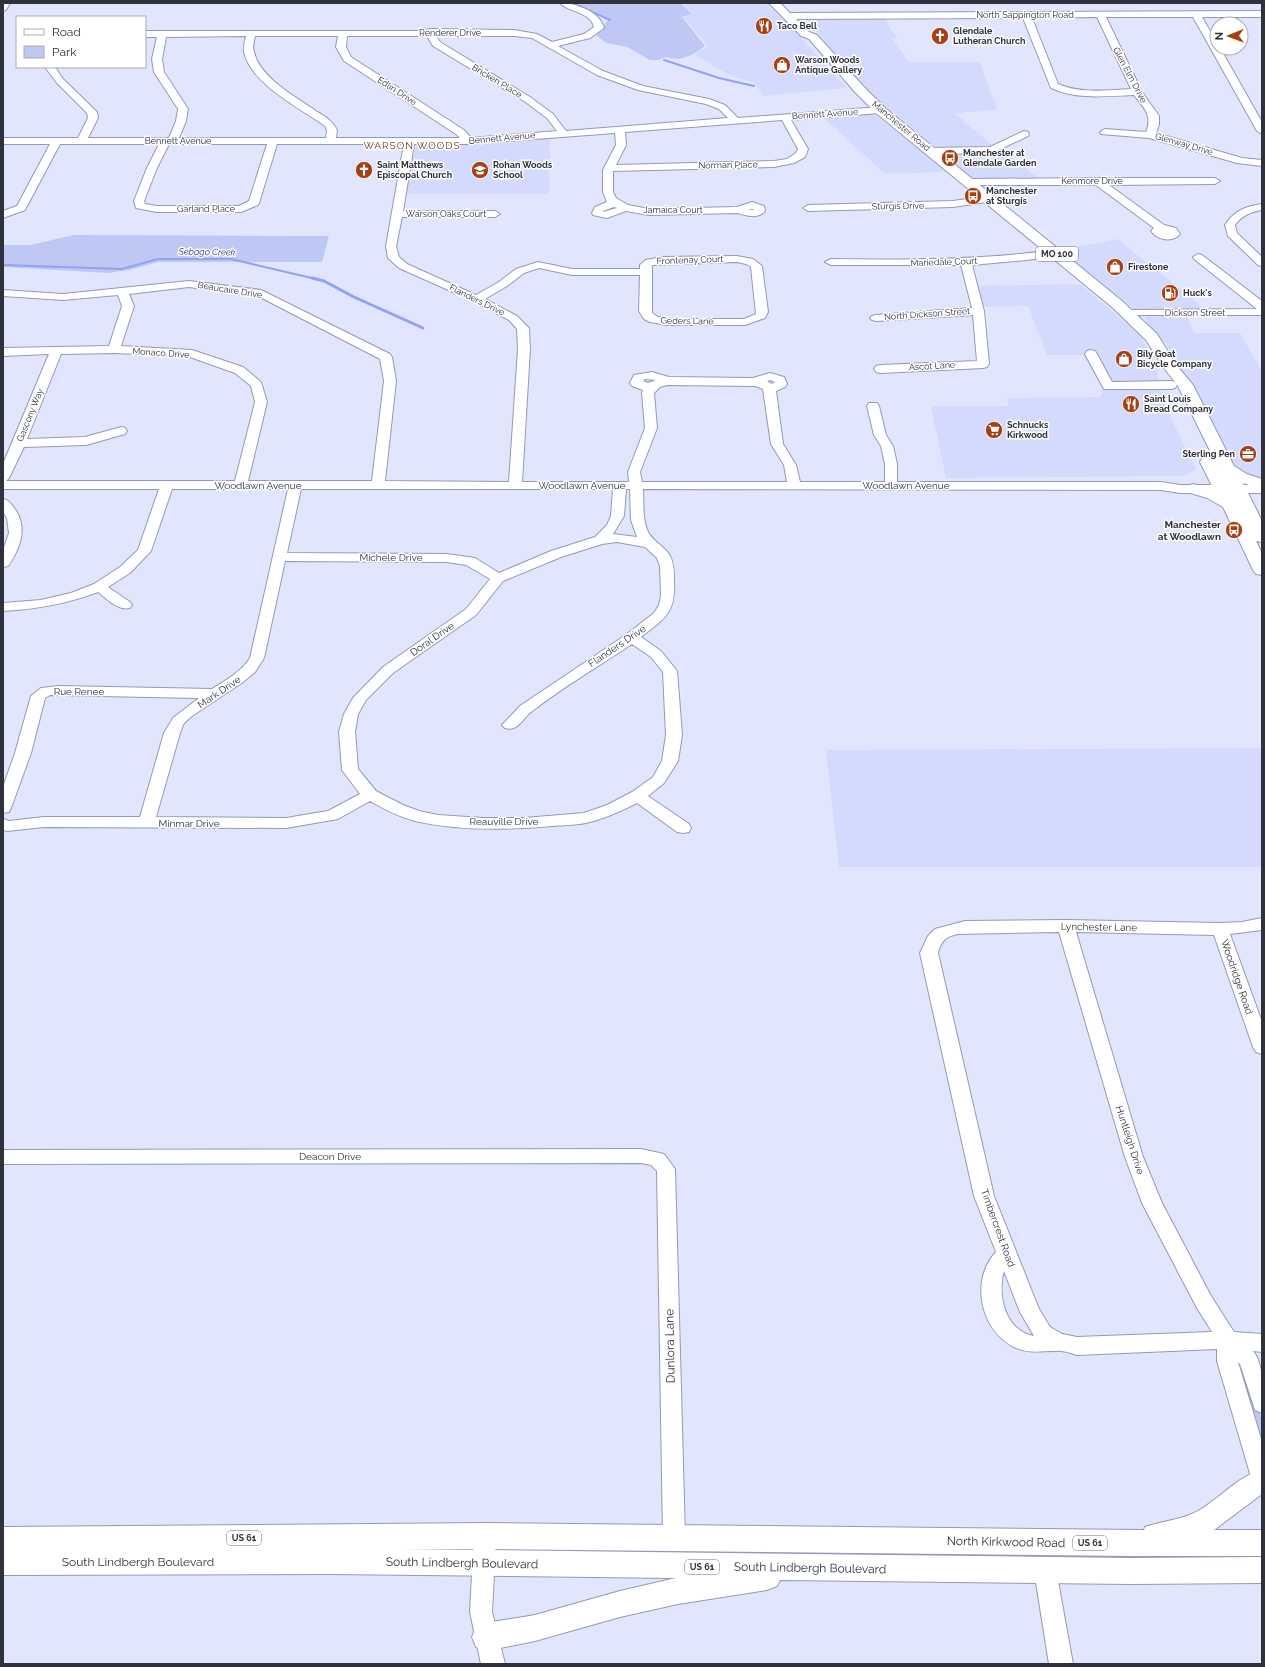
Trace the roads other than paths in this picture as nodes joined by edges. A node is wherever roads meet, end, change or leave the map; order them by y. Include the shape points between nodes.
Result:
1 (6, 3) edge
2 (564, 3) edge
3 (774, 3) edge
4 (785, 3) edge
5 (966, 3) edge
6 (1108, 3) edge
7 (1207, 3) edge
8 (3, 8) edge
9 (1196, 14) junction
10 (1214, 14) junction
11 (1262, 14) edge
12 (970, 15) junction
13 (1026, 15) junction
14 (1100, 15) junction
15 (1114, 15) junction
16 (794, 16) junction
17 (429, 32) junction
18 (343, 33) junction
19 (146, 34) edge
20 (162, 34) junction
21 (251, 34) junction
22 (551, 45) junction
23 (51, 68) edge
24 (1137, 92) junction
25 (880, 110) junction
26 (785, 117) junction
27 (735, 121) junction
28 (620, 130) junction
29 (1262, 131) edge
30 (1105, 132) dead end
31 (563, 133) junction
32 (1024, 134) dead end
33 (1150, 135) junction
34 (3, 141) edge
35 (56, 141) junction
36 (82, 141) junction
37 (170, 141) junction
38 (273, 141) junction
39 (330, 141) junction
40 (410, 141) junction
41 (468, 141) junction
42 (930, 151) junction
43 (1262, 163) edge
44 (609, 168) junction
45 (1098, 181) junction
46 (1215, 181) dead end
47 (968, 182) junction
48 (989, 199) junction
49 (1262, 207) edge
50 (808, 208) dead end
51 (740, 210) dead end
52 (397, 214) junction
53 (495, 214) dead end
54 (7, 218) edge
55 (22, 220) dead end
56 (1161, 228) dead end
57 (1055, 253) junction
58 (1198, 257) dead end
59 (832, 262) dead end
60 (966, 262) junction
61 (1262, 263) edge
62 (645, 272) junction
63 (123, 292) junction
64 (3, 293) edge
65 (476, 299) junction
66 (1262, 307) edge
67 (978, 311) junction
68 (1262, 312) edge
69 (1128, 313) junction
70 (876, 318) dead end
71 (755, 319) joint
72 (114, 349) junction
73 (56, 351) junction
74 (3, 352) edge
75 (1091, 354) dead end
76 (1171, 368) junction
77 (880, 369) dead end
78 (1171, 385) junction
79 (873, 406) dead end
80 (121, 431) dead end
81 (19, 443) junction
82 (1210, 464) junction
83 (1228, 469) junction
84 (3, 478) edge
85 (1262, 484) edge
86 (3, 485) edge
87 (167, 485) junction
88 (241, 485) junction
89 (295, 485) junction
90 (378, 485) junction
91 (515, 485) junction
92 (619, 485) junction
93 (635, 485) junction
94 (794, 485) junction
95 (891, 485) junction
96 (1192, 486) junction
97 (1228, 486) junction
98 (1262, 490) edge
99 (3, 502) edge
100 (1238, 505) junction
101 (637, 523) junction
102 (1262, 537) edge
103 (616, 538) junction
104 (600, 540) junction
105 (650, 544) junction
106 (280, 557) junction
107 (3, 563) edge
108 (1262, 570) edge
109 (498, 578) junction
110 (99, 587) junction
111 (125, 605) dead end
112 (3, 607) edge
113 (632, 637) junction
114 (216, 694) junction
115 (510, 725) dead end
116 (370, 795) junction
117 (638, 796) junction
118 (3, 808) edge
119 (146, 822) junction
120 (3, 824) edge
121 (683, 828) dead end
122 (1262, 924) edge
123 (1066, 926) junction
124 (1220, 929) junction
125 (936, 935) joint
126 (1262, 1047) edge
127 (3, 1157) edge
128 (657, 1159) joint
129 (1007, 1254) junction
130 (1228, 1340) junction
131 (1057, 1342) junction
132 (1262, 1343) edge
133 (1262, 1404) edge
134 (1262, 1477) edge
135 (1262, 1481) edge
136 (485, 1536) junction
137 (674, 1537) junction
138 (3, 1540) edge
139 (918, 1541) joint
140 (1126, 1543) junction
141 (1262, 1543) edge
142 (3, 1562) edge
143 (483, 1564) junction
144 (819, 1568) junction
145 (1045, 1570) junction
146 (1262, 1570) edge
147 (486, 1637) junction
148 (493, 1664) edge
149 (1061, 1664) edge

1 - 8 street
2 - 22 street via 593,17 597,20 599,28 587,36
3 - 16 main road, Manchester Road / MO 100
4 - 16 main road, Manchester Road / MO 100
5 - 12 street
6 - 15 street
7 - 10 street
9 - 10 street, North Sappington Road
9 - 15 street, North Sappington Road
9 - 29 street
10 - 11 street, North Sappington Road
12 - 13 street, North Sappington Road
12 - 16 street, North Sappington Road
13 - 14 street, North Sappington Road
13 - 24 street via 1054,86 1074,92
14 - 15 street, North Sappington Road
14 - 24 street, Glen Elm Drive
16 - 25 main road, Manchester Road / MO 100 via 805,34 813,38
17 - 18 street, Renderer Drive
17 - 22 street, Renderer Drive via 514,32 534,36
17 - 31 street, Bricken Place via 436,44 528,99 550,116
18 - 21 street, Renderer Drive
18 - 41 street, Edlin Drive via 341,47 347,59 460,132
19 - 20 street, Renderer Drive
20 - 21 street, Renderer Drive
20 - 37 street via 156,65 162,80 183,109
21 - 39 street via 248,50 263,77 332,127
22 - 27 street, Renderer Drive via 600,73 641,88 722,107
23 - 36 street via 60,81 92,112 93,118
24 - 33 street, Glen Elm Drive via 1154,116
25 - 26 street, Bennett Avenue
25 - 42 main road, Manchester Road / MO 100
26 - 27 street, Bennett Avenue
26 - 44 street, Norman Place via 803,149 801,154 790,161 774,164
27 - 28 street, Bennett Avenue
28 - 31 street, Bennett Avenue
28 - 44 street, Jamaica Court via 621,145
30 - 33 street, Glenway Drive
31 - 41 street, Bennett Avenue
32 - 42 street via 992,150
33 - 43 street, Glenway Drive via 1241,161
34 - 35 street, Bennett Avenue
35 - 36 street, Bennett Avenue
35 - 54 street via 21,208
36 - 37 street, Bennett Avenue
37 - 38 street, Bennett Avenue
37 - 38 street, Garland Place via 152,168 139,204 133,205 136,210 241,209 254,203
38 - 39 street, Bennett Avenue
39 - 40 street, Bennett Avenue
40 - 41 street, Bennett Avenue
40 - 52 street, Flanders Drive
42 - 47 main road, Manchester Road / MO 100
44 - 51 street, Jamaica Court via 608,192 611,200 620,205 649,212
45 - 46 street, Kenmore Drive
45 - 47 street, Kenmore Drive
45 - 56 street
47 - 48 main road, Manchester Road / MO 100
48 - 50 street, Sturgis Drive via 953,204
48 - 57 main road, Manchester Road / MO 100
49 - 61 street via 1240,213 1230,225 1232,234
52 - 53 street, Warson Oaks Court
52 - 65 street, Flanders Drive via 391,246 394,258 403,266
54 - 55 street via 22,217
57 - 60 street, Mariedale Court via 1019,259
57 - 69 main road, Manchester Road / MO 100
58 - 66 street
59 - 60 street, Mariedale Court
60 - 67 street
62 - 65 street, Frontenay Court via 572,272 538,265 524,269
62 - 71 street, Geders Lane via 647,315 642,317 640,322 650,325 662,322
62 - 71 street, Frontenay Court via 646,266 656,260 749,262 762,312
63 - 64 street, Beaucaire Drive via 63,296
63 - 72 street via 128,306
63 - 90 street, Beaucaire Drive via 189,284 261,293 386,358 390,381
65 - 91 street, Flanders Drive via 513,318 523,328 524,349
67 - 70 street, North Dickson Street
67 - 77 street, Ascot Lane via 983,364
68 - 69 street, Dickson Street
69 - 76 main road, Manchester Road / MO 100 via 1152,337
72 - 73 street, Monaco Drive
72 - 88 street, Monaco Drive via 188,353 239,370 257,385 261,402
73 - 74 street, Monaco Drive
73 - 81 street, Gascony Way
75 - 78 street via 1108,386
76 - 78 main road, Manchester Road / MO 100
76 - 83 main road, Manchester Road / MO 100 via 1185,385
78 - 82 main road, Manchester Road / MO 100
79 - 95 street via 880,435 887,446 890,458
80 - 81 street via 86,442
81 - 84 street, Gascony Way
82 - 96 main road via 1202,478
82 - 97 main road, Manchester Road / MO 100
83 - 85 main road via 1241,477
83 - 97 main road, Manchester Road / MO 100
85 - 97 street, Woodlawn Avenue
86 - 87 street, Woodlawn Avenue
87 - 88 street, Woodlawn Avenue
87 - 110 street via 144,551 125,570
88 - 89 street, Woodlawn Avenue
89 - 90 street, Woodlawn Avenue
89 - 106 street, Mark Drive
90 - 91 street, Woodlawn Avenue
91 - 92 street, Woodlawn Avenue
92 - 93 street, Woodlawn Avenue
92 - 104 street via 619,514 616,524
93 - 94 street, Woodlawn Avenue
93 - 94 street, Flanders Drive via 634,472 651,428 648,393 657,383 666,381 755,382 769,387 777,444 790,465
93 - 101 street, Flanders Drive
94 - 95 street, Woodlawn Avenue
95 - 96 street, Woodlawn Avenue
96 - 97 street, Woodlawn Avenue
96 - 100 main road
97 - 98 street, Woodlawn Avenue
97 - 100 main road, Manchester Road / MO 100
98 - 100 main road
99 - 107 street via 14,517 16,535 14,545
100 - 102 main road, Manchester Road / MO 100
100 - 108 main road, Manchester Road / MO 100
101 - 103 street
101 - 105 street, Flanders Drive
103 - 104 street
103 - 105 street
104 - 109 street, Doral Drive via 556,554
105 - 113 street, Flanders Drive via 664,557 667,566 667,600 660,616
106 - 109 street, Michele Drive via 447,558 470,561
106 - 114 street, Mark Drive via 257,658 250,669
109 - 116 street, Doral Drive via 470,612 388,670 360,698 351,714 347,732 350,770
110 - 111 street
110 - 112 street via 41,604
113 - 115 street, Flanders Drive via 525,709
113 - 117 street, Reauville Drive via 656,654 670,671 673,726 670,761 659,780
114 - 118 street, Rue Renee via 46,691 38,696 23,753
114 - 119 street, Mark Drive via 178,721 172,733
116 - 117 street, Reauville Drive via 416,816 483,823 524,823 585,818
116 - 119 street, Minmar Drive via 332,815 286,823
117 - 121 street
119 - 120 street, Minmar Drive via 44,822 7,826
122 - 124 street, Lynchester Lane
123 - 124 street, Lynchester Lane
123 - 125 street, Lynchester Lane via 965,927 950,929
123 - 130 street, Huntleigh Drive via 1134,1157 1152,1203 1204,1302
124 - 126 street, Woodridge Road
125 - 129 street, Timbercrest Road via 929,953 984,1196
127 - 128 street, Deacon Drive via 640,1156
128 - 137 street, Dunlora Lane via 666,1169
129 - 131 street, Timbercrest Road via 1030,1312 1043,1333
129 - 131 street via 992,1274 990,1292 1001,1323 1016,1338 1032,1344
130 - 131 street, Timbercrest Road via 1077,1346
130 - 132 street
130 - 133 street, Huntleigh Drive via 1249,1360
130 - 134 street via 1227,1361
135 - 140 main road via 1250,1486 1208,1520
136 - 137 main road, South Lindbergh Boulevard / US 61
136 - 138 main road, South Lindbergh Boulevard / US 61
136 - 143 street
137 - 139 main road, South Lindbergh Boulevard / US 61
139 - 140 main road, North Kirkwood Road / US 61
140 - 141 main road, North Kirkwood Road / US 61
142 - 143 main road, South Lindbergh Boulevard / US 61 via 330,1560
143 - 144 main road, South Lindbergh Boulevard / US 61
143 - 147 street via 481,1612
144 - 145 main road, South Lindbergh Boulevard / US 61
144 - 147 main road via 678,1591 535,1628
145 - 146 main road, US 61
145 - 149 street
147 - 148 street

